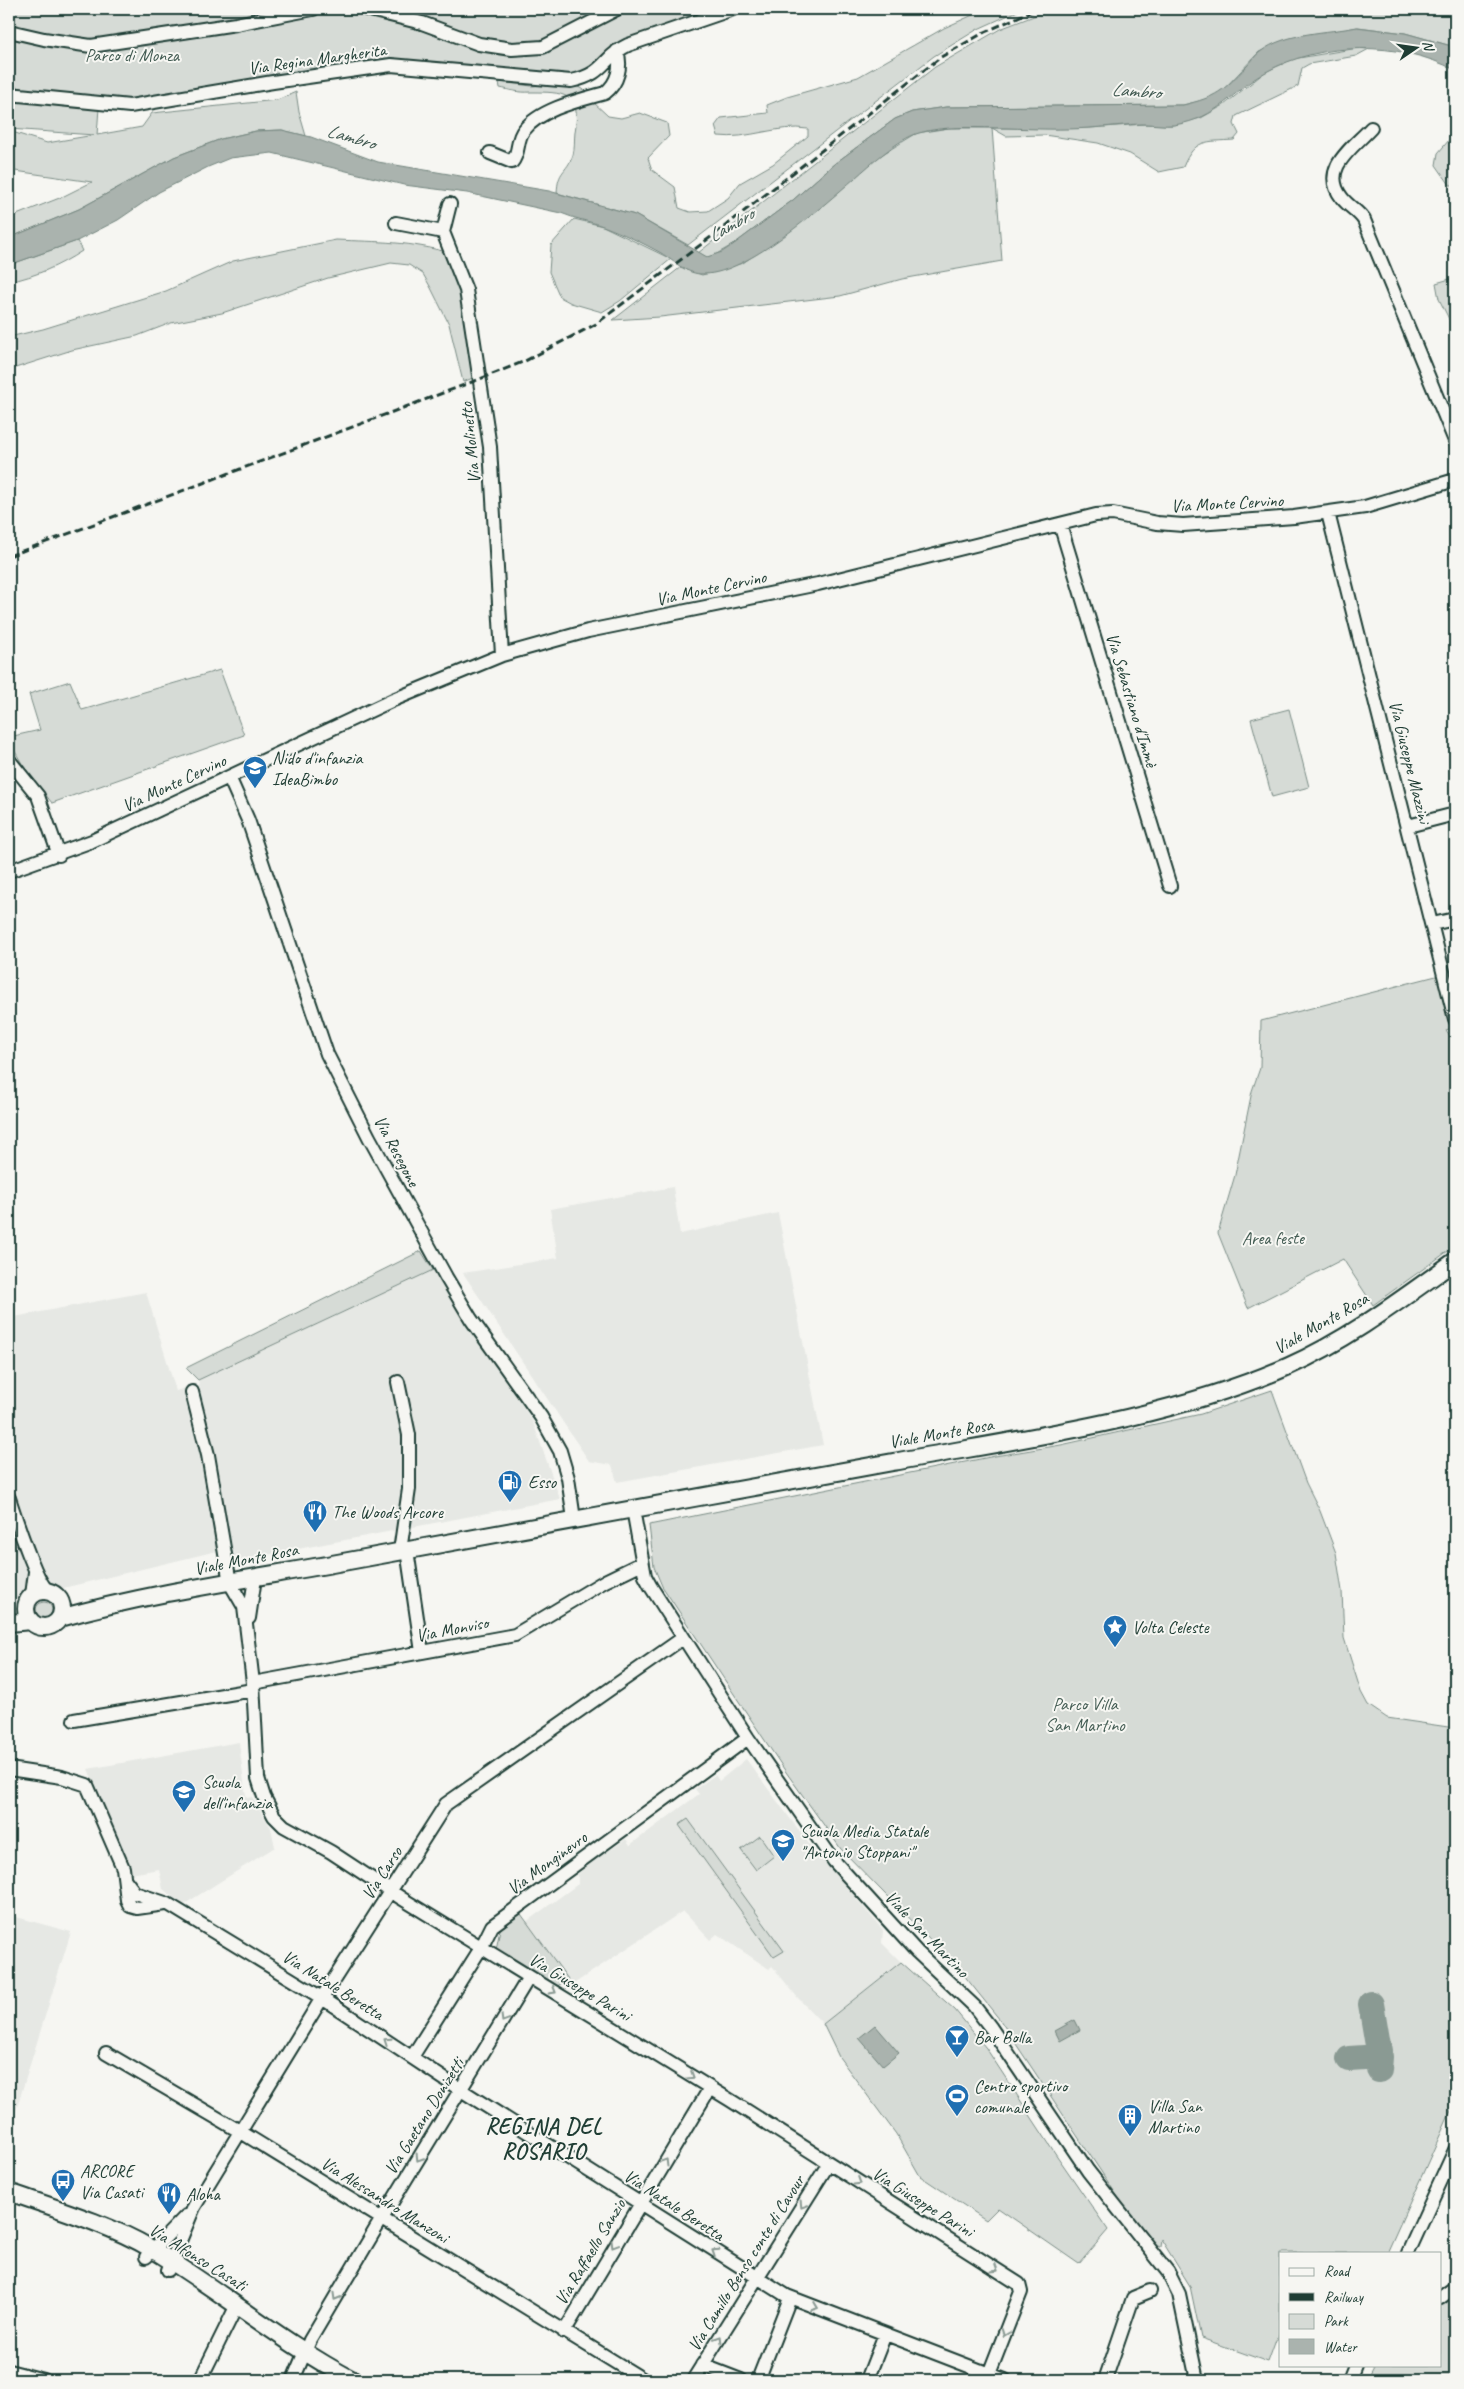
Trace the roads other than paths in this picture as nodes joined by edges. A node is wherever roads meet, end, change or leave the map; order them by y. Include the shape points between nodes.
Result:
1 (313, 9) edge
2 (366, 9) edge
3 (617, 9) edge
4 (733, 9) edge
5 (9, 30) edge
6 (617, 51) junction
7 (9, 94) edge
8 (1371, 128) dead end
9 (490, 153) dead end
10 (450, 204) dead end
11 (396, 223) dead end
12 (443, 232) junction
13 (1455, 441) edge
14 (1455, 480) edge
15 (1328, 513) junction
16 (1060, 524) junction
17 (502, 655) junction
18 (9, 760) edge
19 (229, 777) junction
20 (1455, 814) edge
21 (1408, 826) junction
22 (59, 855) junction
23 (9, 871) edge
24 (1170, 886) dead end
25 (1455, 918) edge
26 (1432, 924) junction
27 (1455, 1019) edge
28 (1455, 1261) edge
29 (398, 1382) dead end
30 (192, 1392) dead end
31 (9, 1498) edge
32 (633, 1509) junction
33 (574, 1519) junction
34 (404, 1550) junction
35 (642, 1564) junction
36 (35, 1569) junction
37 (255, 1578) junction
38 (230, 1583) junction
39 (54, 1595) junction
40 (30, 1607) junction
41 (99, 1607) junction
42 (9, 1617) edge
43 (60, 1618) junction
44 (9, 1623) edge
45 (247, 1633) junction
46 (684, 1638) junction
47 (422, 1652) junction
48 (253, 1686) junction
49 (74, 1720) dead end
50 (748, 1738) junction
51 (9, 1769) edge
52 (390, 1892) junction
53 (481, 1948) junction
54 (529, 1977) junction
55 (322, 1998) junction
56 (106, 2053) dead end
57 (412, 2057) junction
58 (710, 2088) junction
59 (461, 2090) junction
60 (241, 2132) junction
61 (1455, 2150) edge
62 (828, 2163) junction
63 (9, 2192) edge
64 (639, 2203) junction
65 (9, 2204) edge
66 (194, 2207) junction
67 (382, 2218) junction
68 (1408, 2252) edge
69 (150, 2254) junction
70 (169, 2266) junction
71 (756, 2278) junction
72 (1455, 2287) edge
73 (1150, 2291) dead end
74 (1442, 2297) edge
75 (790, 2298) junction
76 (234, 2310) junction
77 (564, 2332) junction
78 (885, 2334) junction
79 (303, 2357) junction
80 (702, 2365) junction
81 (1355, 2366) edge
82 (9, 2371) edge
83 (989, 2374) junction
84 (44, 2380) edge
85 (200, 2380) edge
86 (293, 2380) edge
87 (332, 2380) edge
88 (353, 2380) edge
89 (644, 2380) edge
90 (693, 2380) edge
91 (741, 2380) edge
92 (758, 2380) edge
93 (867, 2380) edge
94 (1005, 2380) edge
95 (1105, 2380) edge
96 (1197, 2380) edge
97 (1349, 2380) edge

1 - 5 street via 91,46
2 - 3 street via 422,23 479,44 512,49 543,47
4 - 6 street, Via Regina Margherita via 634,42
6 - 7 street, Via Regina Margherita via 586,78 570,80 391,65 130,106
6 - 9 street via 620,66 605,93 556,108 533,121 520,135 512,162
8 - 13 street via 1338,163 1334,171 1336,185 1344,201 1364,220
10 - 12 street
11 - 12 street
12 - 17 street, Via Molinetto via 466,290 490,447
14 - 15 street, Via Monte Cervino via 1365,507
15 - 16 street, Via Monte Cervino via 1183,525 1157,524 1112,514
15 - 21 street, Via Giuseppe Mazzini
16 - 17 street, Via Monte Cervino via 818,584 588,631
16 - 24 street, Via Sebastiano d'Immè
17 - 19 street, Via Monte Cervino via 393,700
18 - 22 street via 38,796
19 - 22 street, Via Monte Cervino
19 - 33 street, Via Resegone via 248,820 327,1054 446,1277 471,1319 541,1417 560,1451
20 - 21 street
21 - 26 street, Via Giuseppe Mazzini
22 - 23 street, Via Monte Cervino
25 - 26 street
26 - 27 street, Via Giuseppe Mazzini
28 - 32 main road, Viale Monte Rosa via 1318,1351 1272,1374 1218,1393 1076,1428
29 - 34 street via 409,1435
30 - 38 street via 208,1455
31 - 36 street
32 - 33 main road, Viale Monte Rosa
32 - 35 street, Viale San Martino
33 - 34 main road, Viale Monte Rosa
34 - 37 main road, Viale Monte Rosa
34 - 47 street
35 - 46 street, Viale San Martino via 651,1587
35 - 47 street, Via Monviso via 515,1635
36 - 39 street via 44,1586
36 - 40 street
37 - 38 main road, Viale Monte Rosa
37 - 45 street, Via Giuseppe Parini
38 - 41 main road, Viale Monte Rosa
38 - 45 street, Via Giuseppe Parini via 244,1607
39 - 40 main road, Viale Monte Rosa via 44,1591
39 - 41 main road, Viale Monte Rosa
39 - 43 main road via 62,1608
40 - 42 main road, Viale Monte Rosa
40 - 43 main road, Viale Monte Rosa via 44,1627 53,1625
40 - 44 main road, Viale Monte Rosa
41 - 43 main road, Viale Monte Rosa
45 - 48 street, Via Giuseppe Parini
46 - 50 street, Viale San Martino
46 - 52 street, Via Carso via 446,1804
47 - 48 street, Via Monviso
48 - 49 street, Via Monviso
48 - 52 street, Via Giuseppe Parini via 258,1778 274,1816 292,1832 331,1852
50 - 53 street, Via Monginevro via 492,1926
50 - 96 street, Viale San Martino via 834,1861 917,1952 987,2022 1088,2171 1156,2254 1179,2294
51 - 55 street, Via Natale Beretta via 62,1777 87,1785 126,1881 136,1893 168,1904
52 - 53 street, Via Giuseppe Parini
52 - 55 street, Via Carso
53 - 54 street, Via Giuseppe Parini
53 - 57 street, Via Monginevro
54 -> 58 street, Via Giuseppe Parini
54 -> 59 street, Via Gaetano Donizetti
57 -> 55 street, Via Natale Beretta
55 - 60 street, Via Carso
56 - 60 street, Via Alessandro Manzoni
57 - 59 street, Via Natale Beretta
58 - 62 street, Via Giuseppe Parini
64 -> 58 street, Via Raffaello Sanzio
59 - 64 street, Via Natale Beretta
59 -> 67 street, Via Gaetano Donizetti
60 - 66 street, Via Carso
60 - 67 street, Via Alessandro Manzoni
61 - 68 street
62 -> 71 street, Via Camillo Benso conte di Cavour
62 -> 83 street, Via Giuseppe Parini via 1019,2284 1021,2292
63 - 69 main road, Via Alfonso Casati via 120,2233
71 -> 64 street, Via Natale Beretta
64 -> 77 street, Via Raffaello Sanzio
65 - 69 main road, Via Alfonso Casati
66 - 69 street, Via Carso
66 - 70 street, Via Carso
67 - 77 street, Via Alessandro Manzoni
67 -> 79 street, Via Gaetano Donizetti
69 - 70 main road, Via Alfonso Casati
70 - 76 main road, Via Alfonso Casati
71 - 75 street, Via Natale Beretta
80 -> 71 street, Via Camillo Benso conte di Cavour
72 - 74 street
73 - 95 street via 1134,2298
75 -> 78 street, Via Natale Beretta
75 - 92 street
76 - 79 main road, Via Alfonso Casati
76 - 85 street
77 - 89 street, Via Alessandro Manzoni
78 - 83 street, Via Natale Beretta
78 - 93 street
79 - 86 street, Via Gaetano Donizetti
79 - 87 main road, Via Alfonso Casati
79 - 88 main road, Via Alfonso Casati
80 - 90 street, Via Camillo Benso conte di Cavour
80 - 91 street
81 - 97 street
82 - 84 street
83 - 94 street, Via Natale Beretta

